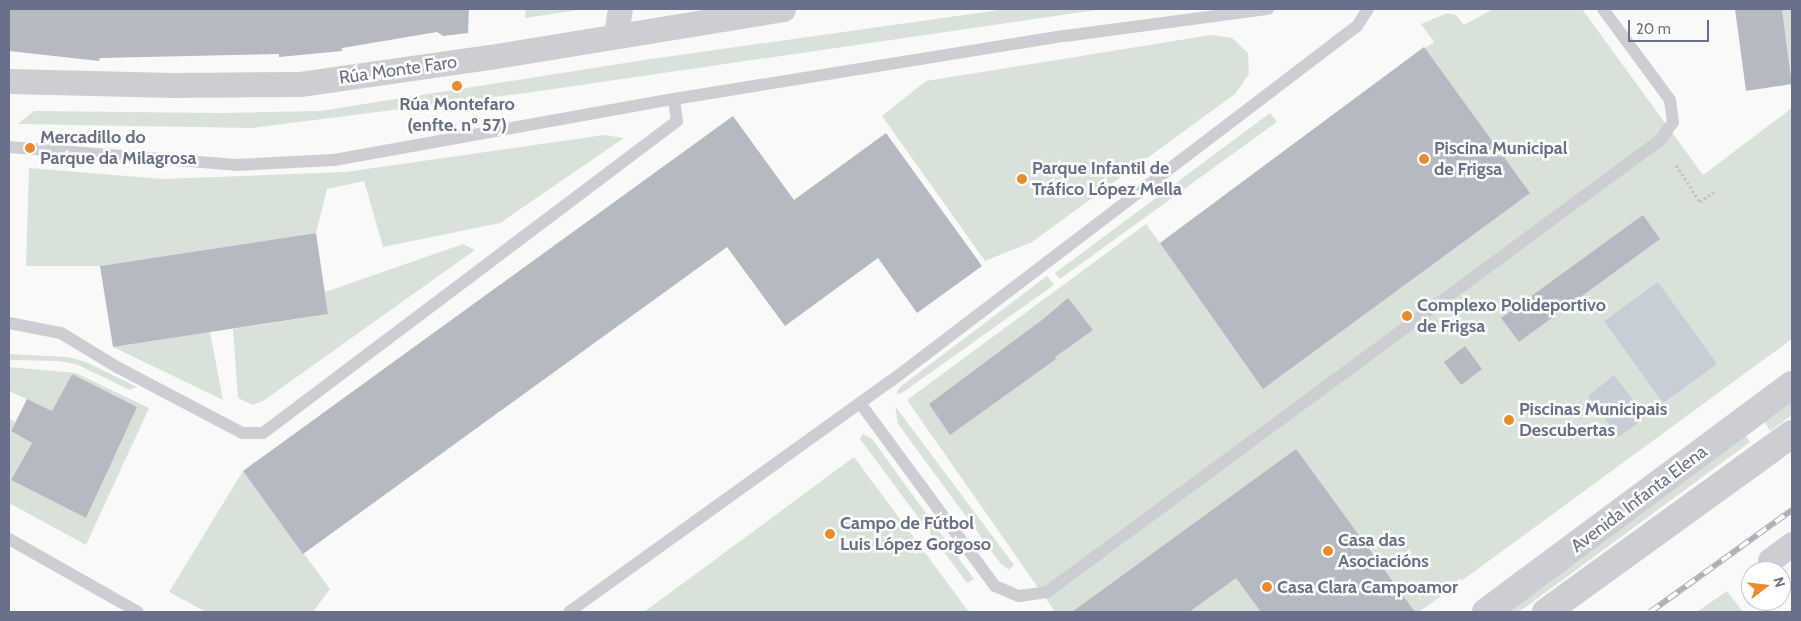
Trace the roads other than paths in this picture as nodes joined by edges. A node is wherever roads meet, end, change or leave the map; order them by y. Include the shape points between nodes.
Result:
1 (620, 9) edge
2 (783, 9) edge
3 (1268, 9) edge
4 (1368, 9) edge
5 (1603, 9) edge
6 (616, 36) junction
7 (9, 80) edge
8 (674, 99) junction
9 (9, 147) edge
10 (9, 323) edge
11 (1792, 386) edge
12 (860, 403) junction
13 (1792, 434) edge
14 (9, 539) edge
15 (1792, 544) edge
16 (1770, 560) dead end
17 (138, 612) edge
18 (569, 612) edge
19 (1486, 612) edge
20 (1546, 612) edge

1 - 6 street
2 - 6 street, Rúa Monte Faro
3 - 8 lane via 1065,36
4 - 12 lane via 1356,26
5 - 12 lane via 1670,100 1673,122 1660,140 1047,592 1019,596 995,586
6 - 7 street, Rúa Monte Faro via 300,84 173,85
8 - 9 lane via 334,160 236,165
8 - 10 lane via 677,121 263,433 242,433 117,367 61,333
11 - 19 street, Avenida Infanta Elena
12 - 18 lane
13 - 20 street, Avenida Infanta Elena
14 - 17 lane
15 - 16 street

